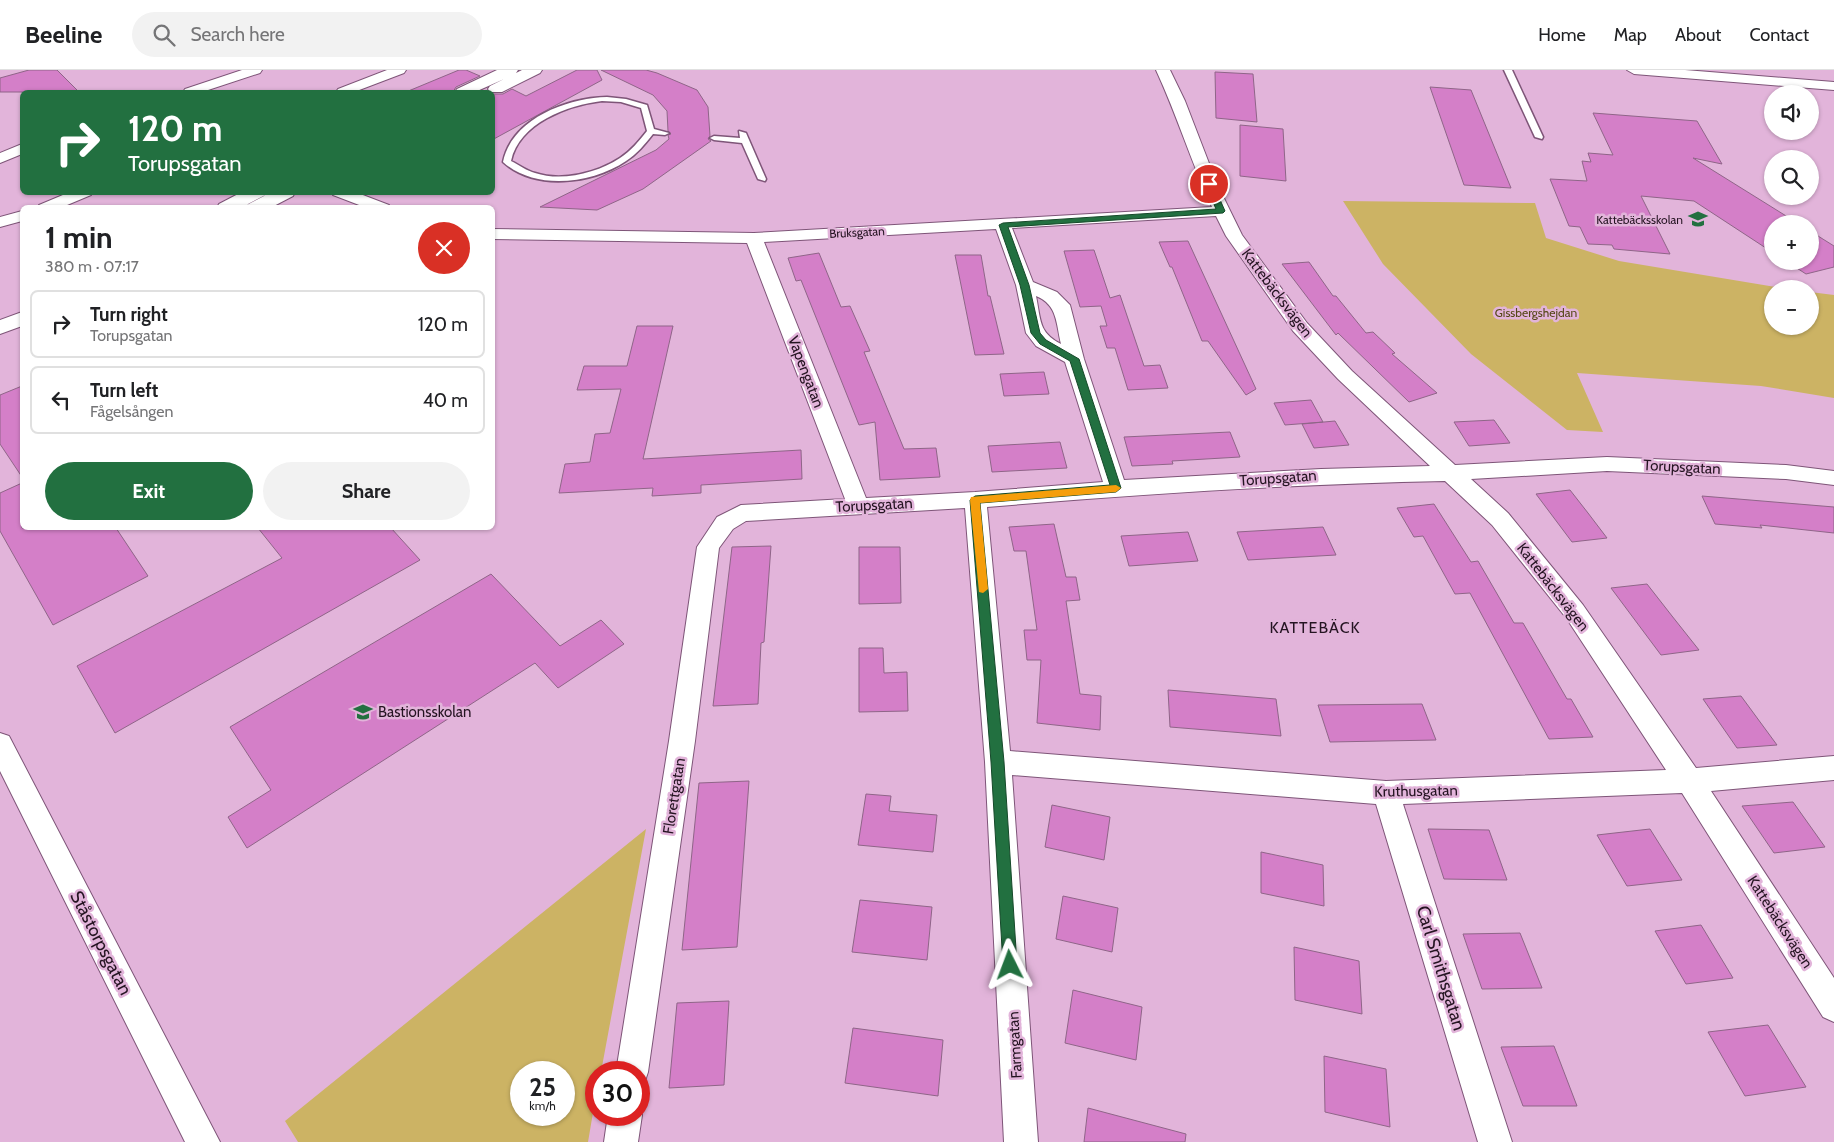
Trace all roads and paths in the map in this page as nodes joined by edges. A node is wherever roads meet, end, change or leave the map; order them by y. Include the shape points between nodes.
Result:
1 (255, 70) edge
2 (399, 70) edge
3 (1163, 70) edge
4 (1508, 70) edge
5 (1634, 70) edge
6 (515, 72) edge
7 (1834, 86) edge
8 (196, 90) edge
9 (348, 90) edge
10 (468, 90) edge
11 (491, 90) edge
12 (651, 131) junction
13 (665, 133) dead end
14 (1539, 137) dead end
15 (714, 138) dead end
16 (20, 148) edge
17 (20, 149) edge
18 (0, 150) edge
19 (0, 158) edge
20 (762, 179) dead end
21 (78, 195) edge
22 (251, 195) edge
23 (280, 195) edge
24 (346, 195) edge
25 (52, 205) edge
26 (232, 205) edge
27 (262, 205) edge
28 (375, 205) edge
29 (1221, 211) junction
30 (20, 217) edge
31 (0, 222) edge
32 (1003, 225) junction
33 (495, 234) edge
34 (754, 238) junction
35 (1025, 285) junction
36 (20, 303) edge
37 (0, 312) edge
38 (20, 319) edge
39 (0, 328) edge
40 (1074, 359) junction
41 (1452, 473) junction
42 (1834, 478) edge
43 (1116, 488) junction
44 (975, 500) junction
45 (858, 506) junction
46 (725, 523) joint
47 (0, 744) edge
48 (998, 762) junction
49 (1834, 768) edge
50 (1688, 781) junction
51 (1386, 793) junction
52 (1834, 1006) edge
53 (634, 1061) edge
54 (623, 1126) edge
55 (203, 1142) edge
56 (621, 1142) edge
57 (1021, 1142) edge
58 (1495, 1142) edge

1 - 8 street
2 - 9 street
3 - 29 street, Kattebäcksvägen
4 - 14 lane
5 - 7 street
6 - 10 main road
6 - 11 main road
12 - 12 lane via 633,153 604,170 583,175 555,178 534,175 507,162 507,153 540,120 560,108 587,102 621,100 644,107
12 - 13 lane
15 - 20 lane via 744,137
16 - 18 street
17 - 19 street
21 - 25 street
22 - 26 main road
23 - 27 main road
24 - 28 street
29 - 32 street, Bruksgatan
29 - 41 street, Kattebäcksvägen via 1234,236 1300,327 1345,375
30 - 31 street
32 - 34 street, Bruksgatan
32 - 35 street
33 - 34 street, Bruksgatan
34 - 45 street, Vapengatan
35 - 40 street via 1035,333 1043,342
35 - 40 street via 1051,296 1061,305
36 - 37 main road
38 - 39 main road
40 - 43 street
41 - 42 street, Torupsgatan via 1607,464 1786,472
41 - 43 street, Torupsgatan via 1320,476
41 - 50 street, Kattebäcksvägen via 1500,519 1575,612
43 - 44 street, Torupsgatan
44 - 45 street, Torupsgatan
44 - 48 street, Farmgatan
45 - 46 street, Torupsgatan via 741,513
46 - 53 street, Florettgatan via 708,548
47 - 55 street, Ståstorpsgatan
48 - 51 street, Kruthusgatan
48 - 57 street, Farmgatan
49 - 50 street, Kruthusgatan
50 - 51 street, Kruthusgatan
50 - 52 street, Kattebäcksvägen
51 - 58 street, Carl Smithsgatan
54 - 56 street

